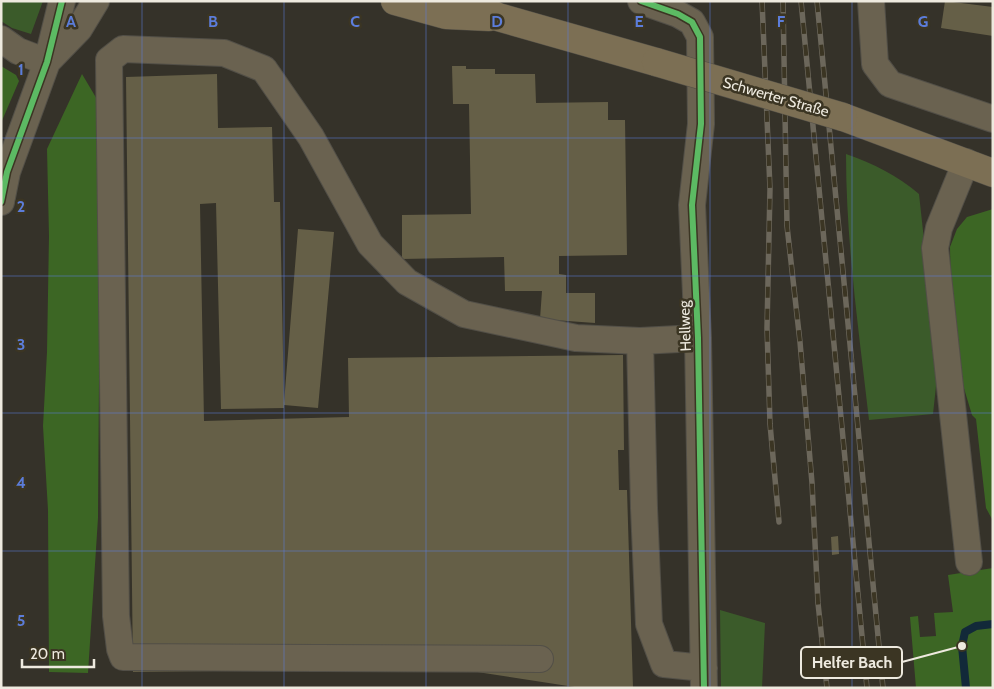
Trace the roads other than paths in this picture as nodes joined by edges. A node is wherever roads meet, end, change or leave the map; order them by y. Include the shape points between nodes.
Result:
1 (62, 1) edge
2 (96, 1) edge
3 (395, 1) edge
4 (464, 1) edge
5 (641, 1) edge
6 (871, 1) edge
7 (498, 17) junction
8 (1, 39) edge
9 (48, 62) junction
10 (993, 119) edge
11 (966, 162) junction
12 (993, 173) edge
13 (1, 202) edge
14 (698, 338) junction
15 (640, 341) junction
16 (969, 562) dead end
17 (540, 659) dead end
18 (704, 678) edge

1 - 9 street
2 - 9 street via 79,29
3 - 7 main road, Schwerter Straße via 446,15
4 - 7 main road, Schwerter Straße
5 - 14 street, Hellweg via 692,22 700,36 701,117 692,205
6 - 10 street via 875,64 890,84
7 - 11 main road, Schwerter Straße, bridge via 843,117
8 - 9 street via 18,51
9 - 13 street via 7,172
11 - 12 main road, Schwerter Straße
11 - 16 street via 939,228 935,248
14 - 15 street
14 - 18 street, Hellweg
15 - 17 street via 576,338 464,314 407,282 370,244 311,137 264,69 224,53 123,49 109,60 116,616 123,657
15 - 18 street via 649,624 664,664

